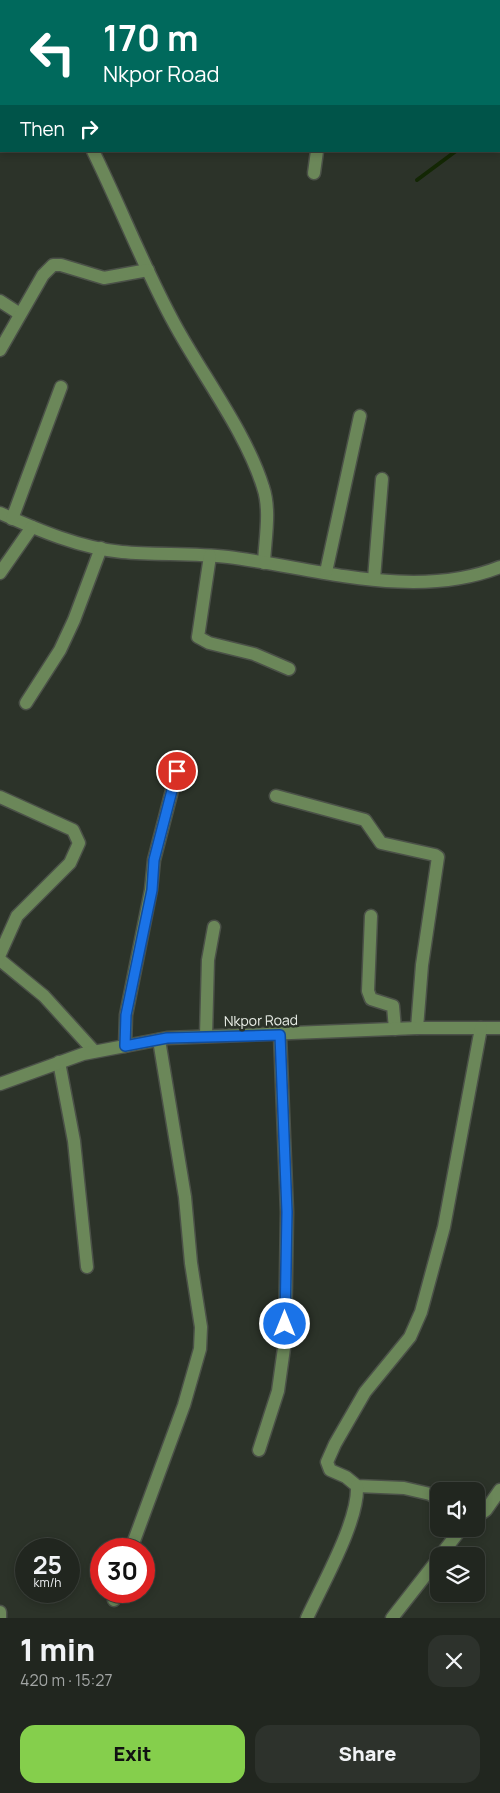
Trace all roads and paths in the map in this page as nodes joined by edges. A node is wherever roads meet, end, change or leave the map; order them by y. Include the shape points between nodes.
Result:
1 (93, 152) edge
2 (317, 152) edge
3 (314, 173) dead end
4 (148, 270) junction
5 (0, 301) edge
6 (20, 314) junction
7 (0, 350) edge
8 (61, 387) dead end
9 (360, 416) dead end
10 (382, 479) dead end
11 (0, 514) edge
12 (12, 519) junction
13 (32, 527) junction
14 (101, 548) junction
15 (210, 556) junction
16 (264, 563) junction
17 (500, 567) edge
18 (326, 572) junction
19 (0, 573) edge
20 (374, 579) junction
21 (289, 668) dead end
22 (26, 703) dead end
23 (177, 771) dead end
24 (276, 796) dead end
25 (0, 797) edge
26 (371, 916) dead end
27 (214, 928) dead end
28 (0, 954) edge
29 (0, 960) edge
30 (417, 1028) junction
31 (481, 1028) junction
32 (500, 1028) edge
33 (395, 1029) junction
34 (280, 1035) junction
35 (206, 1036) junction
36 (159, 1040) junction
37 (125, 1046) junction
38 (94, 1051) junction
39 (59, 1062) junction
40 (0, 1084) edge
41 (87, 1267) dead end
42 (258, 1450) dead end
43 (357, 1486) junction
44 (500, 1490) edge
45 (430, 1494) edge
46 (485, 1511) edge
47 (455, 1537) edge
48 (135, 1538) edge
49 (447, 1547) edge
50 (430, 1569) edge
51 (0, 1612) edge
52 (0, 1618) edge
53 (307, 1618) edge
54 (392, 1618) edge

1 - 4 street
2 - 3 street
4 - 6 street via 104,278 53,265
4 - 16 street via 256,468 267,510
5 - 6 street
6 - 7 street
8 - 12 street
9 - 18 street
10 - 20 street
11 - 12 street
12 - 13 street
13 - 14 street
13 - 19 street
14 - 15 street via 121,552
14 - 22 street via 60,650
15 - 16 street
15 - 21 street via 198,637 209,644 254,654
16 - 18 street
17 - 20 street via 437,583
18 - 20 street
23 - 37 street via 154,860 152,890 126,1015
24 - 30 street via 365,820 381,844 438,857 422,965
25 - 28 street via 74,830 79,843 70,863 17,916
26 - 33 street via 368,991 371,999 392,1006
27 - 35 street via 208,960
29 - 38 street via 44,996
30 - 31 street, Nkpor Road
30 - 33 street, Nkpor Road
31 - 32 street, Nkpor Road
31 - 43 street via 444,1227 421,1312 410,1337 365,1392 328,1462 330,1470
33 - 34 street, Nkpor Road
34 - 35 street, Nkpor Road
34 - 42 street via 287,1212 285,1341 278,1391
35 - 36 street, Nkpor Road
36 - 37 street, Nkpor Road
36 - 48 street via 185,1197 201,1327 200,1349 184,1405
37 - 38 street, Nkpor Road
38 - 39 street, Nkpor Road
39 - 40 street, Nkpor Road
39 - 41 street via 74,1141
43 - 45 street via 404,1488
43 - 53 street via 358,1499
44 - 46 street
47 - 49 street
50 - 54 street
51 - 52 street

